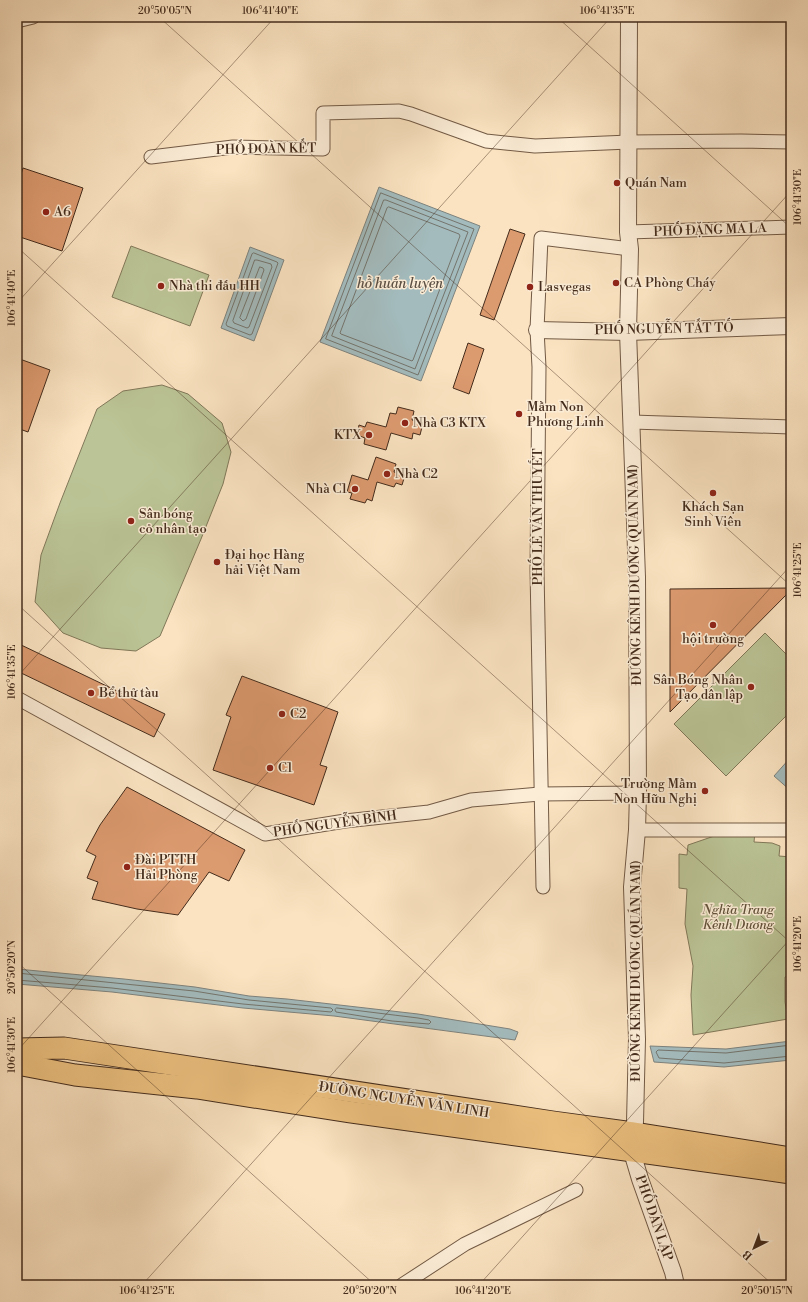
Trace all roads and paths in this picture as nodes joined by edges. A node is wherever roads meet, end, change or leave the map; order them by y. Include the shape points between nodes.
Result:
1 (33, 17) edge
2 (628, 17) edge
3 (17, 21) edge
4 (629, 142) junction
5 (791, 142) edge
6 (151, 157) dead end
7 (791, 227) edge
8 (628, 232) junction
9 (630, 249) junction
10 (791, 326) edge
11 (537, 330) junction
12 (628, 332) junction
13 (632, 422) junction
14 (791, 427) edge
15 (17, 698) edge
16 (638, 793) junction
17 (540, 794) junction
18 (637, 830) junction
19 (791, 830) edge
20 (542, 887) dead end
21 (17, 1049) edge
22 (17, 1064) edge
23 (632, 1142) junction
24 (791, 1158) edge
25 (791, 1173) edge
26 (576, 1190) dead end
27 (402, 1285) edge
28 (676, 1285) edge

1 - 3 street
2 - 4 street, ĐƯỜNG KÊNH DƯƠNG (QUÁN NAM)
4 - 5 street
4 - 6 street, PHỐ ĐOÀN KẾT via 535,146 486,141 399,111 322,113 323,149 233,147
4 - 8 street, ĐƯỜNG KÊNH DƯƠNG (QUÁN NAM)
7 - 8 street, PHỐ ĐẶNG MA LA
8 - 9 street, ĐƯỜNG KÊNH DƯƠNG (QUÁN NAM)
9 - 11 street, PHỐ LÊ VĂN THUYẾT via 541,238
9 - 12 street, ĐƯỜNG KÊNH DƯƠNG (QUÁN NAM)
10 - 12 street, PHỐ NGUYỄN TẤT TỐ
11 - 12 street, PHỐ NGUYỄN TẤT TỐ
11 - 17 street, PHỐ LÊ VĂN THUYẾT
12 - 13 street, ĐƯỜNG KÊNH DƯƠNG (QUÁN NAM)
13 - 14 street
13 - 16 street, ĐƯỜNG KÊNH DƯƠNG (QUÁN NAM) via 637,577
15 - 17 street, PHỐ NGUYỄN BÌNH via 265,834 345,821 429,812 471,800
16 - 17 street, PHỐ NGUYỄN BÌNH
16 - 18 street, ĐƯỜNG KÊNH DƯƠNG (QUÁN NAM)
17 - 20 street, PHỐ LÊ VĂN THUYẾT
18 - 19 street
18 - 23 street, ĐƯỜNG KÊNH DƯƠNG (QUÁN NAM) via 632,887 637,1039 636,1122
21 - 23 highway, ĐƯỜNG NGUYỄN VĂN LINH via 64,1048 552,1122
22 - 23 highway, ĐƯỜNG NGUYỄN VĂN LINH via 75,1075 197,1088 350,1112
23 - 24 highway, ĐƯỜNG NGUYỄN VĂN LINH
23 - 25 highway, ĐƯỜNG NGUYỄN VĂN LINH
23 - 28 street, PHỐ DÂN LẬP via 640,1179
26 - 27 street via 465,1244

